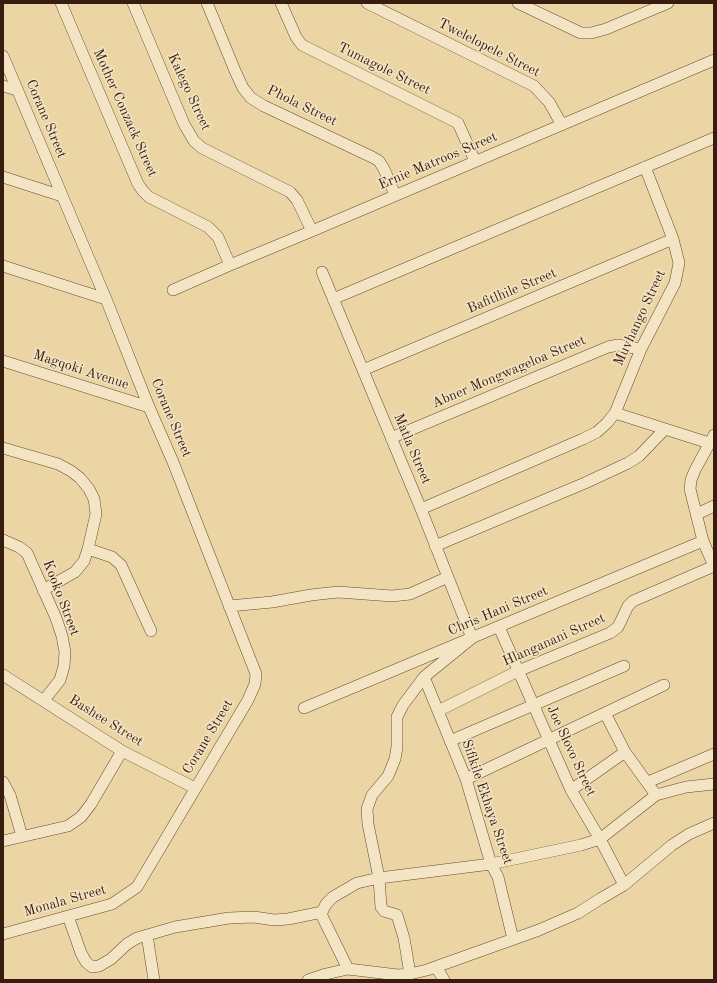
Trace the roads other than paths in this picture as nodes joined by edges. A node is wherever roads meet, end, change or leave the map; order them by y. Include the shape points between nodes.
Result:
1 (61, 3) edge
2 (133, 3) edge
3 (207, 3) edge
4 (281, 3) edge
5 (368, 3) edge
6 (518, 3) edge
7 (668, 3) edge
8 (3, 56) edge
9 (714, 60) edge
10 (3, 86) edge
11 (16, 90) junction
12 (562, 125) junction
13 (714, 138) edge
14 (475, 161) junction
15 (645, 168) junction
16 (3, 177) edge
17 (395, 195) junction
18 (62, 196) junction
19 (312, 231) junction
20 (673, 239) junction
21 (230, 264) junction
22 (3, 266) edge
23 (322, 272) dead end
24 (174, 290) dead end
25 (106, 299) junction
26 (333, 299) junction
27 (641, 349) junction
28 (3, 361) edge
29 (363, 370) junction
30 (149, 407) junction
31 (615, 413) junction
32 (664, 430) junction
33 (391, 438) junction
34 (712, 439) edge
35 (3, 448) edge
36 (714, 506) edge
37 (421, 508) junction
38 (697, 514) junction
39 (3, 540) edge
40 (703, 541) junction
41 (435, 546) junction
42 (88, 548) junction
43 (714, 566) edge
44 (448, 577) junction
45 (43, 590) junction
46 (229, 606) junction
47 (498, 627) junction
48 (151, 631) dead end
49 (472, 638) junction
50 (624, 666) dead end
51 (518, 671) junction
52 (3, 675) edge
53 (424, 677) junction
54 (664, 686) dead end
55 (44, 700) junction
56 (533, 704) junction
57 (304, 708) dead end
58 (438, 711) junction
59 (605, 713) junction
60 (549, 740) junction
61 (450, 741) junction
62 (122, 751) junction
63 (625, 752) junction
64 (714, 754) edge
65 (466, 779) junction
66 (3, 782) edge
67 (648, 782) junction
68 (714, 784) edge
69 (195, 788) junction
70 (571, 790) junction
71 (656, 795) junction
72 (714, 823) edge
73 (22, 836) junction
74 (600, 839) junction
75 (3, 841) edge
76 (492, 864) junction
77 (379, 878) junction
78 (624, 885) junction
79 (322, 912) junction
80 (68, 916) junction
81 (3, 934) edge
82 (147, 935) junction
83 (513, 939) junction
84 (436, 967) junction
85 (352, 969) junction
86 (410, 974) junction
87 (154, 980) edge
88 (308, 980) edge
89 (358, 980) edge
90 (444, 980) edge

1 - 21 street, Mother Conzack Street via 138,184 149,197 214,232
2 - 19 street, Kalego Street via 184,124 194,141 202,148 290,192 297,200
3 - 17 street, Phola Street via 236,73 251,98 372,156 384,169
4 - 14 street, Tumagole Street via 302,45 458,123
5 - 12 street, Twelelopele Street via 534,86 548,102
6 - 7 street via 581,33 606,29
8 - 11 street, Corane Street
9 - 12 street, Ernie Matroos Street
10 - 11 street
11 - 18 street, Corane Street
12 - 14 street, Ernie Matroos Street
13 - 15 street
14 - 17 street, Ernie Matroos Street
15 - 20 street, Muvhango Street
15 - 26 street
16 - 18 street
17 - 19 street, Ernie Matroos Street
18 - 25 street, Corane Street
19 - 21 street, Ernie Matroos Street
20 - 27 street, Muvhango Street via 679,263 675,283
20 - 29 street, Bafitlhile Street
21 - 24 street, Ernie Matroos Street
22 - 25 street
23 - 26 street, Matla Street
25 - 30 street, Corane Street
26 - 29 street, Matla Street
27 - 31 street, Muvhango Street
27 - 33 street, Abner Mongwageloa Street via 608,346
28 - 30 street, Magqoki Avenue
29 - 33 street, Matla Street
30 - 46 street, Corane Street
31 - 32 street
31 - 37 street, Muvhango Street via 597,432 583,439
32 - 34 street
32 - 41 street via 639,456 628,463
33 - 37 street, Matla Street
34 - 38 street via 691,480 690,489
35 - 42 street via 58,464 80,478 94,499 96,514
36 - 38 street
37 - 41 street, Matla Street
38 - 40 street
39 - 45 street, Kooko Street via 19,547 27,554
40 - 43 street
40 - 47 street, Chris Hani Street
41 - 44 street, Matla Street
42 - 45 street via 84,561 75,572
42 - 48 street via 112,557 121,565
43 - 51 street, Hlanganani Street via 633,601 618,628 610,633
44 - 46 street via 410,594 392,596 338,592
44 - 49 street, Matla Street
45 - 55 street, Kooko Street via 56,618 65,652 60,680
46 - 69 street, Corane Street via 256,674 255,684
47 - 49 street, Chris Hani Street
47 - 51 street, Joe Slovo Street
49 - 53 street
49 - 57 street, Chris Hani Street
50 - 56 street
51 - 56 street, Joe Slovo Street
51 - 58 street, Hlanganani Street
52 - 55 street, Bashee Street
53 - 58 street, Sifikile Ekhaya Street
53 - 77 street via 397,717 395,759 388,776 372,794 367,809
54 - 59 street
55 - 62 street, Bashee Street
56 - 60 street, Joe Slovo Street
56 - 61 street
58 - 61 street, Sifikile Ekhaya Street
59 - 60 street
59 - 63 street
60 - 65 street
60 - 70 street, Joe Slovo Street
61 - 65 street, Sifikile Ekhaya Street
62 - 69 street, Bashee Street
62 - 73 street via 81,817 68,826
63 - 67 street
63 - 70 street
64 - 67 street
65 - 76 street, Sifikile Ekhaya Street
66 - 73 street via 10,795
67 - 71 street
68 - 71 street via 686,787
69 - 80 street, Monala Street via 137,887 112,904
70 - 74 street, Joe Slovo Street
71 - 74 street
72 - 78 street via 689,834
73 - 75 street
74 - 76 street
74 - 78 street, Joe Slovo Street
76 - 77 street
76 - 83 street, Sifikile Ekhaya Street via 498,877
77 - 79 street via 357,883 341,892 326,904
77 - 86 street via 381,907 384,911 398,915
78 - 83 street via 578,912 540,930
79 - 82 street via 274,920 254,917 229,918 175,927
79 - 85 street
80 - 81 street, Monala Street
80 - 82 street via 81,953 92,967 99,966 127,944
82 - 87 street
83 - 84 street
84 - 86 street
84 - 90 street
85 - 86 street via 398,975
85 - 88 street
85 - 89 street

